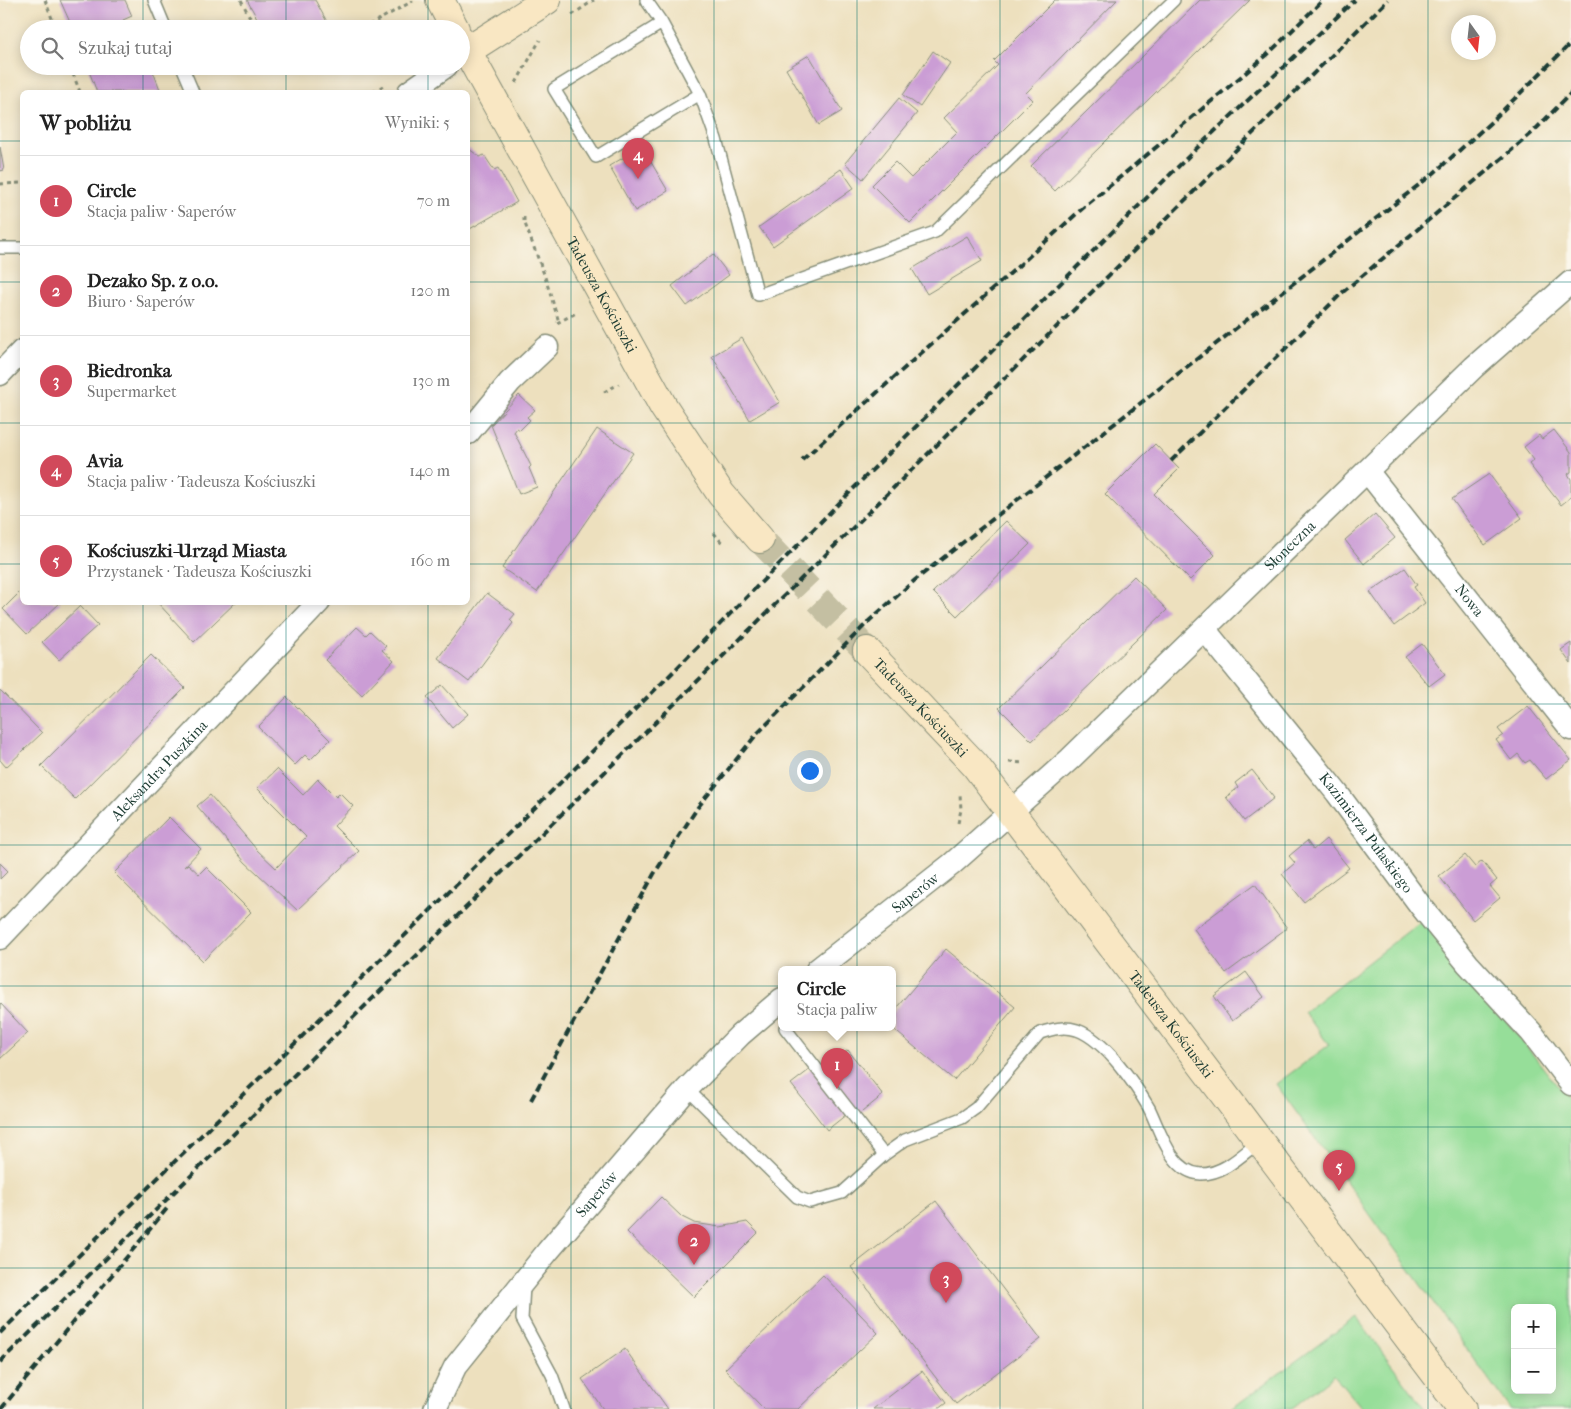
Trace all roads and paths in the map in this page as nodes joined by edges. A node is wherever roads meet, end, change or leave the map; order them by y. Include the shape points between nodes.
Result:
1 (45, 0) edge
2 (154, 0) edge
3 (241, 0) edge
4 (440, 0) edge
5 (546, 0) edge
6 (646, 0) edge
7 (1174, 0) edge
8 (408, 5) dead end
9 (53, 20) edge
10 (162, 20) edge
11 (251, 20) edge
12 (379, 20) edge
13 (448, 20) edge
14 (662, 23) junction
15 (545, 35) dead end
16 (470, 41) edge
17 (470, 69) edge
18 (73, 75) edge
19 (186, 75) edge
20 (428, 75) edge
21 (79, 90) edge
22 (192, 90) edge
23 (411, 90) edge
24 (512, 92) dead end
25 (700, 94) junction
26 (20, 182) edge
27 (0, 184) edge
28 (525, 214) dead end
29 (0, 248) edge
30 (20, 248) edge
31 (1571, 282) edge
32 (583, 310) dead end
33 (548, 348) dead end
34 (20, 353) edge
35 (0, 374) edge
36 (622, 383) dead end
37 (604, 392) dead end
38 (470, 430) edge
39 (1367, 471) junction
40 (760, 539) tunnel mouth
41 (316, 605) edge
42 (1205, 630) junction
43 (867, 651) tunnel mouth
44 (1571, 729) edge
45 (1002, 758) dead end
46 (1028, 762) dead end
47 (959, 790) dead end
48 (1011, 812) junction
49 (956, 827) dead end
50 (0, 938) edge
51 (822, 966) edge
52 (778, 1010) edge
53 (788, 1031) edge
54 (1571, 1084) edge
55 (687, 1089) junction
56 (1260, 1142) junction
57 (884, 1155) junction
58 (525, 1282) junction
59 (435, 1409) edge
60 (564, 1409) edge
61 (1462, 1409) edge

1 - 9 path
2 - 10 lane
3 - 11 path
4 - 13 street, Tadeusza Kościuszki
5 - 16 street
6 - 14 lane
7 - 25 lane via 935,232 758,296 716,139
8 - 12 path
14 - 25 lane
14 - 25 lane via 554,89 596,157
15 - 24 path via 533,49
17 - 40 street, Tadeusza Kościuszki via 663,406 721,494
18 - 21 path
19 - 22 lane
20 - 23 street
26 - 27 path
28 - 32 path via 524,221 559,322
29 - 30 lane
31 - 39 street, Słoneczna via 1474,367
33 - 38 street via 510,382
34 - 35 street
36 - 37 path
39 - 42 street, Słoneczna
39 - 44 street, Nowa
41 - 50 street, Aleksandra Puszkina
42 - 48 street, Słoneczna
42 - 54 street, Kazimierza Pułaskiego via 1337,792 1420,905 1468,964 1531,1032
43 - 48 street, Tadeusza Kościuszki via 976,765
45 - 46 path via 1009,763
47 - 49 path via 962,810
48 - 51 street, Saperów via 952,864
48 - 56 street, Tadeusza Kościuszki
52 - 55 street, Saperów via 740,1035
53 - 57 lane
55 - 57 lane via 797,1197 810,1202 842,1193
55 - 58 street, Saperów
56 - 57 lane via 1222,1169 1199,1174 1189,1171 1172,1155 1147,1106 1111,1056 1078,1031 1053,1028 1040,1033 1031,1042 976,1108 962,1118 905,1140
56 - 61 street, Tadeusza Kościuszki
58 - 59 street, Saperów via 455,1367
58 - 60 lane via 522,1320 552,1376

